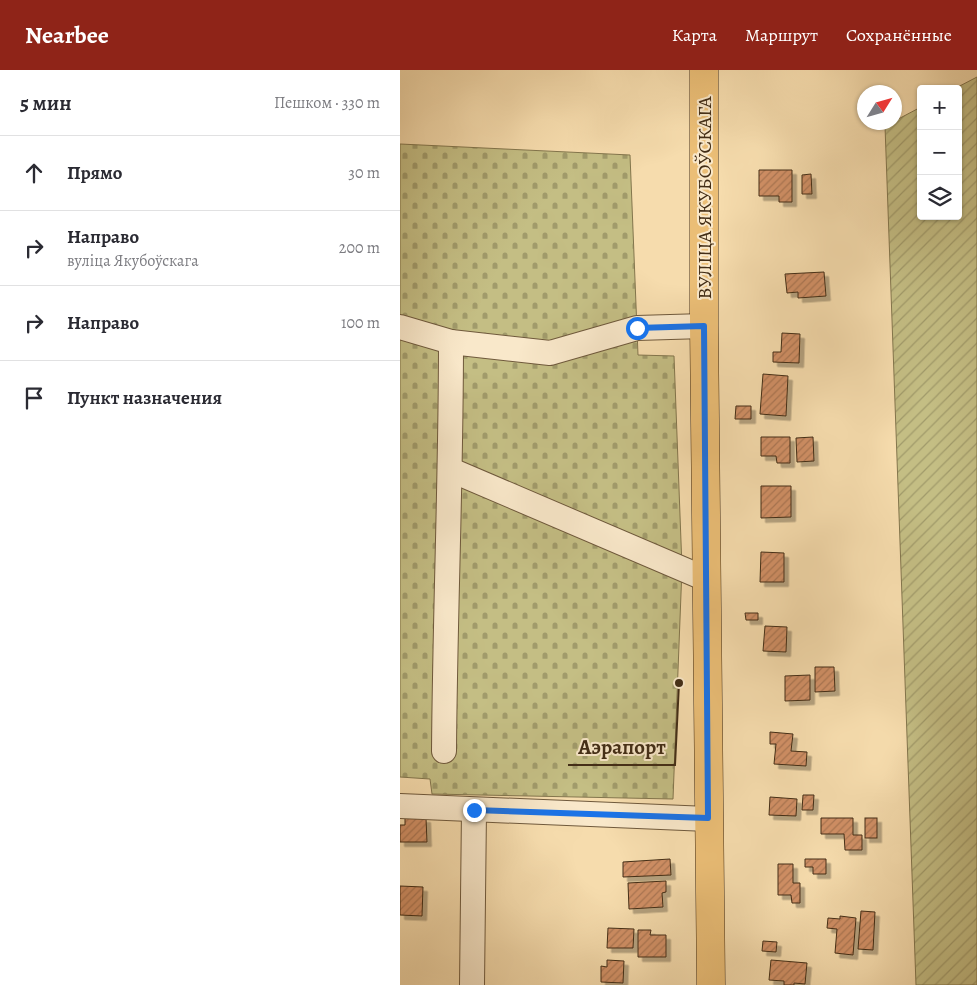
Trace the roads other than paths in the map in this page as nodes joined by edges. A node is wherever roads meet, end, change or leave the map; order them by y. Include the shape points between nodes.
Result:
1 (704, 70) edge
2 (704, 326) junction
3 (400, 327) edge
4 (451, 342) junction
5 (451, 470) junction
6 (706, 579) junction
7 (444, 751) dead end
8 (400, 806) edge
9 (474, 810) junction
10 (708, 818) junction
11 (472, 985) edge
12 (711, 985) edge

1 - 2 main road, ВУЛІЦА ЯКУБОЎСКАГА
2 - 4 street via 637,328 550,352
2 - 6 main road, ВУЛІЦА ЯКУБОЎСКАГА
3 - 4 street
4 - 5 street
5 - 6 street
5 - 7 street
6 - 10 main road, ВУЛІЦА ЯКУБОЎСКАГА
8 - 9 street
9 - 10 street
9 - 11 street
10 - 12 main road, ВУЛІЦА ЯКУБОЎСКАГА

